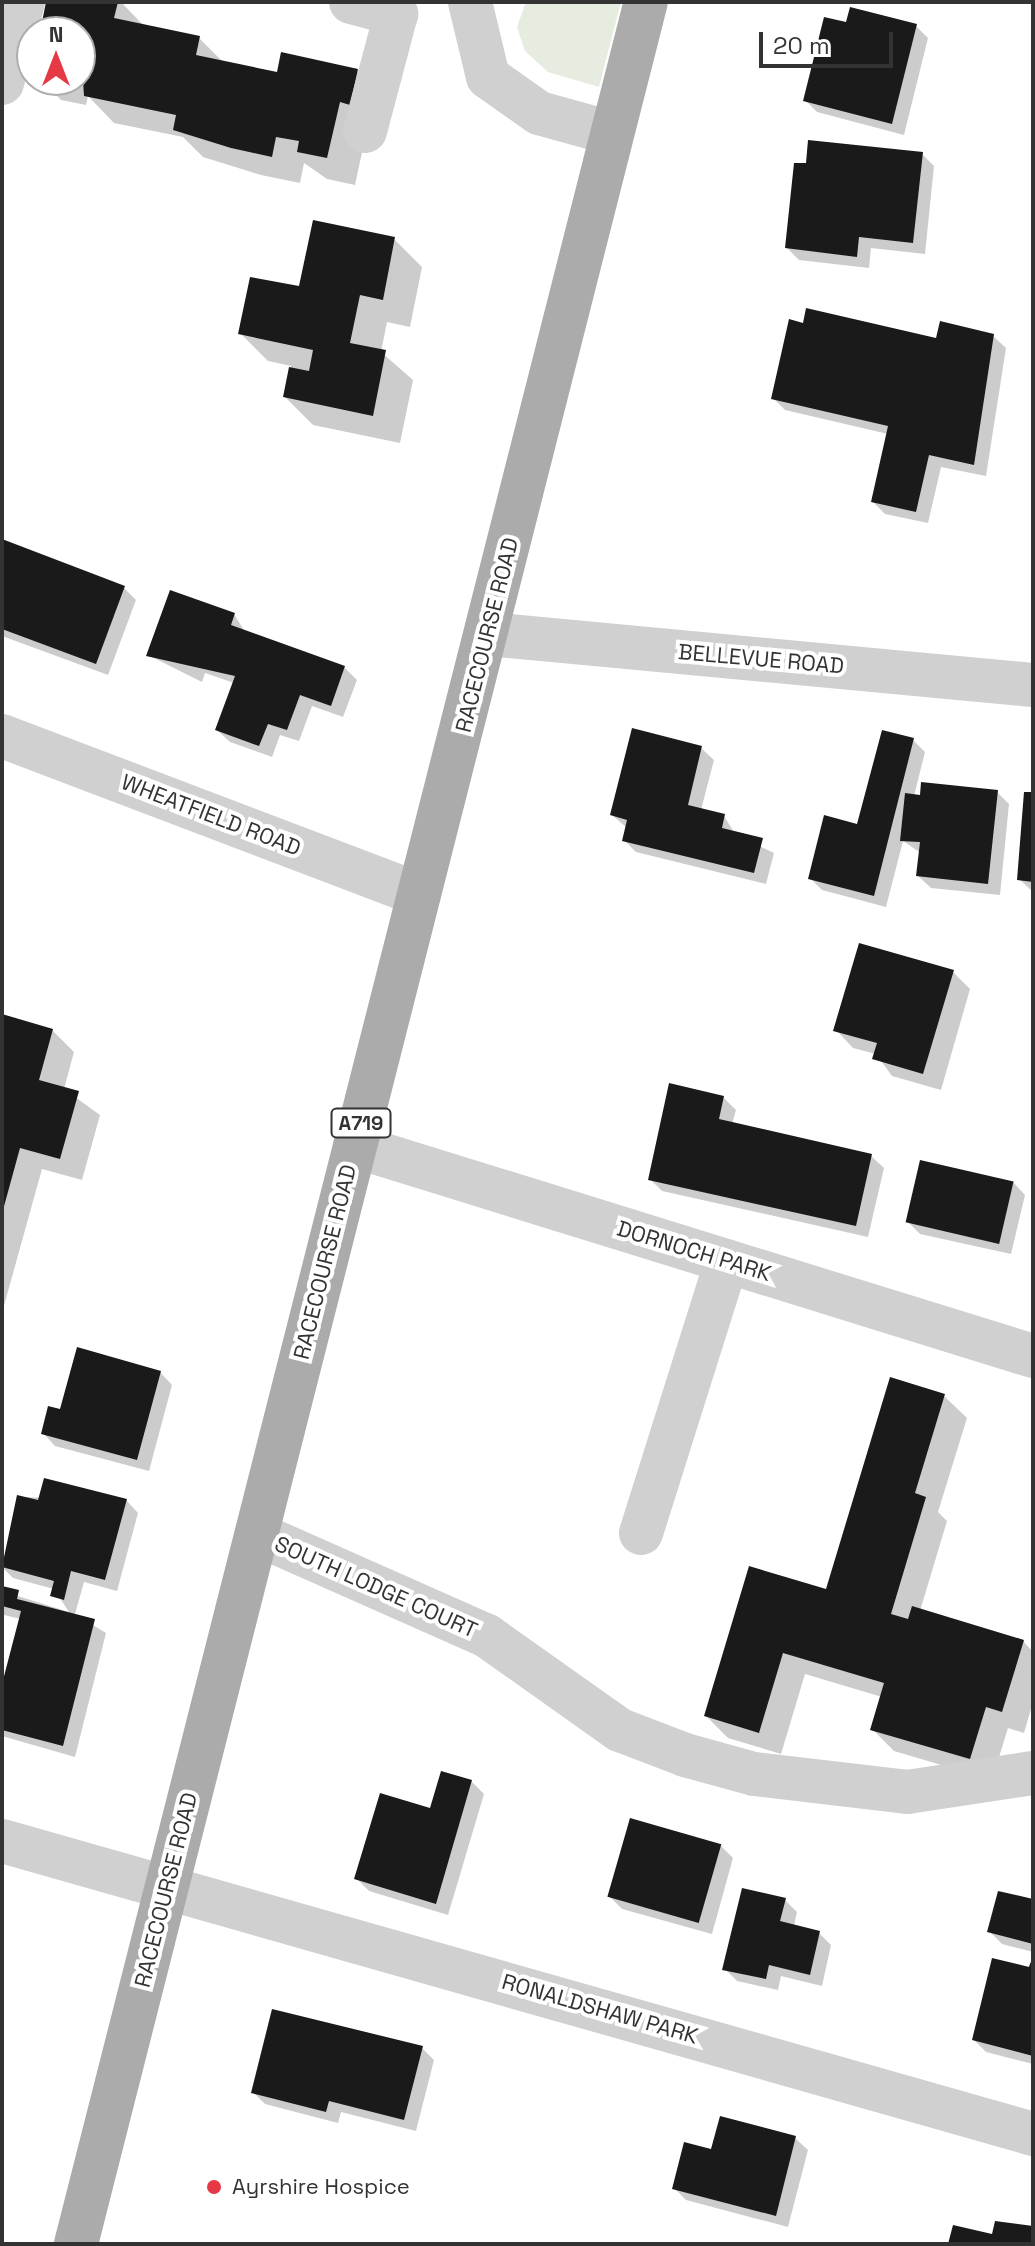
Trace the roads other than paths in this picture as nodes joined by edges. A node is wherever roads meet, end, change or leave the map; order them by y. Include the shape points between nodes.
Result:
1 (23, 2) edge
2 (351, 2) edge
3 (470, 2) edge
4 (646, 2) edge
5 (2, 83) edge
6 (365, 131) dead end
7 (611, 133) junction
8 (488, 634) junction
9 (1033, 685) edge
10 (2, 736) edge
11 (419, 894) junction
12 (355, 1146) junction
13 (727, 1261) junction
14 (1033, 1356) edge
15 (641, 1533) dead end
16 (257, 1534) junction
17 (1033, 1773) edge
18 (2, 1841) edge
19 (167, 1883) junction
20 (1033, 2134) edge
21 (76, 2244) edge

1 - 5 street
2 - 6 street via 396,14
3 - 7 street via 488,77 539,113
4 - 7 main road, RACECOURSE ROAD / A719
7 - 8 main road, RACECOURSE ROAD / A719
8 - 9 street, BELLEVUE ROAD
8 - 11 main road, RACECOURSE ROAD / A719
10 - 11 street, WHEATFIELD ROAD
11 - 12 main road, RACECOURSE ROAD / A719
12 - 13 street, DORNOCH PARK
12 - 16 main road, RACECOURSE ROAD / A719
13 - 14 street, DORNOCH PARK
13 - 15 street
16 - 17 street, SOUTH LODGE COURT via 487,1636 620,1730 685,1755 754,1774 907,1792
16 - 19 main road, RACECOURSE ROAD / A719
18 - 19 street, RONALDSHAW PARK
19 - 20 street, RONALDSHAW PARK
19 - 21 main road, RACECOURSE ROAD / A719

